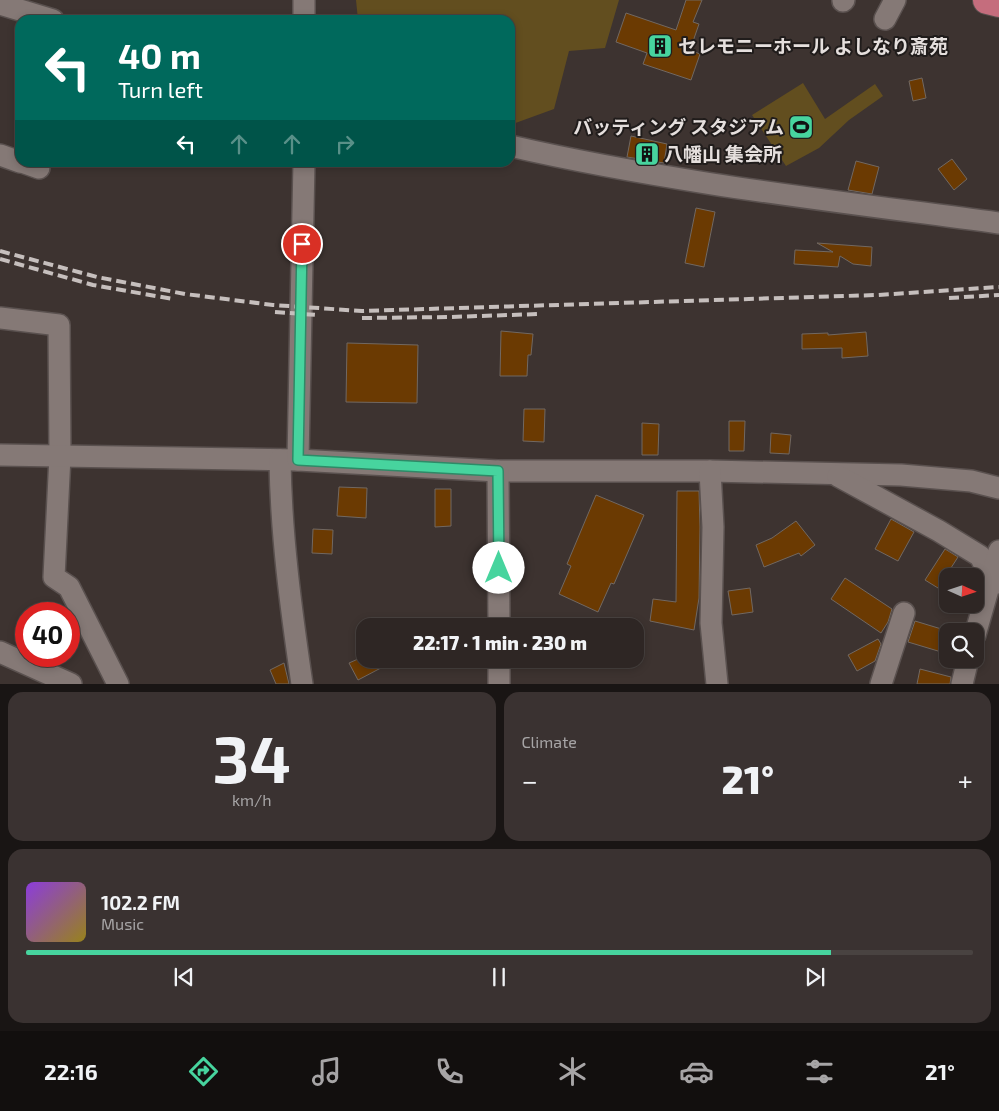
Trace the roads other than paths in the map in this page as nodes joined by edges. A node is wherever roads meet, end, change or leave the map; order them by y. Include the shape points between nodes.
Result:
1 (304, 0) edge
2 (987, 0) edge
3 (999, 3) edge
4 (0, 4) edge
5 (36, 15) edge
6 (304, 15) edge
7 (515, 147) edge
8 (0, 155) edge
9 (15, 160) edge
10 (304, 167) edge
11 (999, 223) edge
12 (0, 318) edge
13 (0, 455) edge
14 (60, 456) junction
15 (289, 460) junction
16 (498, 471) junction
17 (710, 471) junction
18 (833, 473) junction
19 (999, 488) edge
20 (999, 551) edge
21 (995, 580) edge
22 (904, 614) dead end
23 (499, 618) edge
24 (979, 623) edge
25 (0, 652) edge
26 (499, 668) edge
27 (966, 668) edge
28 (71, 684) edge
29 (118, 684) edge
30 (302, 684) edge
31 (499, 684) edge
32 (718, 684) edge
33 (881, 684) edge
34 (962, 684) edge

1 - 6 street
2 - 3 highway
4 - 5 street
7 - 11 street via 678,178
8 - 9 street
10 - 15 street via 300,296
12 - 14 street via 59,325
13 - 14 street
14 - 15 street
14 - 29 street via 54,577 69,587
15 - 16 street
15 - 30 street via 281,516
16 - 17 street
16 - 23 street
17 - 18 street
17 - 32 street via 713,527 711,623
18 - 19 street via 971,481
18 - 21 street via 980,556
20 - 21 street
21 - 24 street
22 - 33 street
25 - 28 street
26 - 31 street
27 - 34 street

